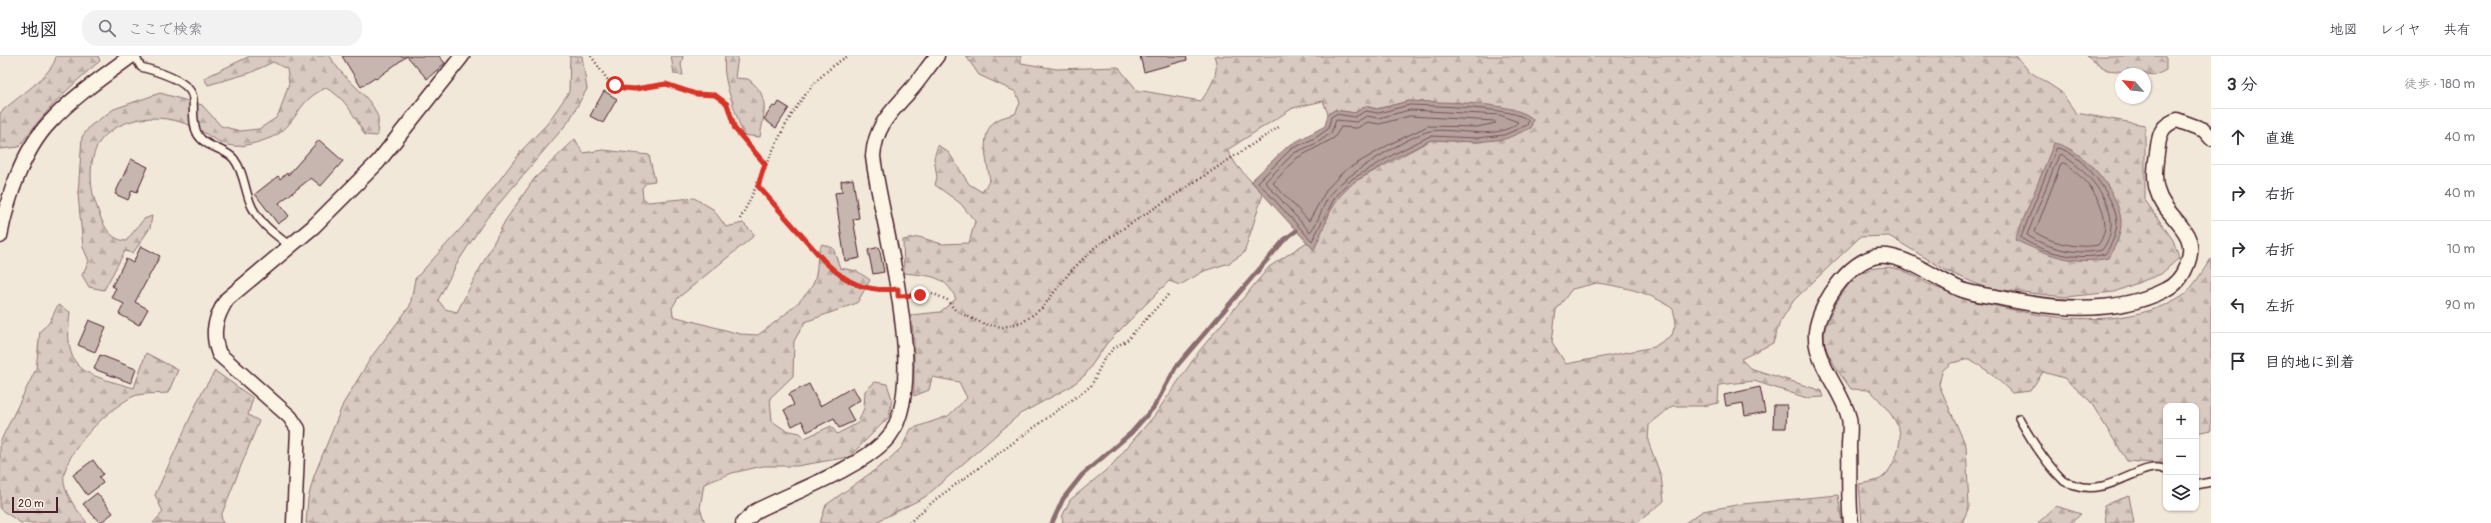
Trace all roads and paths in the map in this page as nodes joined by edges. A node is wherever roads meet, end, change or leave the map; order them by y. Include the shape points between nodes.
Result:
1 (131, 56) edge
2 (134, 56) edge
3 (462, 56) edge
4 (591, 56) edge
5 (848, 56) edge
6 (937, 56) edge
7 (1279, 127) dead end
8 (2211, 138) edge
9 (765, 164) junction
10 (758, 186) junction
11 (740, 219) dead end
12 (0, 236) edge
13 (290, 246) junction
14 (898, 292) junction
15 (1170, 293) dead end
16 (2019, 418) dead end
17 (2163, 468) edge
18 (2211, 482) edge
19 (2199, 484) edge
20 (294, 523) edge
21 (743, 523) edge
22 (909, 523) edge
23 (1851, 523) edge

1 - 12 street via 95,81 49,123 20,171 10,196
2 - 13 lane via 141,67 164,73 188,89 193,97 193,116 198,135 204,142 232,157 243,173 252,206 265,226
3 - 13 street via 378,162 313,227
4 - 9 path via 607,79 623,88 635,89 666,84 696,94 715,95 727,104 735,129
5 - 9 path via 830,69 797,107
6 - 14 street via 914,86 889,112 874,142 874,170
7 - 14 path via 1095,247 1070,272 1042,308 1023,322 1003,327 984,324 956,311 946,300 934,294
8 - 23 street via 2204,130 2177,120 2166,124 2160,132 2156,190 2188,237 2192,255 2183,275 2174,285 2134,303 2086,307 2044,306 2012,301 1961,290 1913,265 1887,256 1869,257 1843,279 1821,314 1816,333 1825,370 1849,419
9 - 10 path
10 - 11 path
10 - 14 path via 837,274 857,286
13 - 20 street via 226,299 218,312 214,343 219,354 290,417 298,429
14 - 21 street via 905,351 903,398 900,416 885,440 868,456 756,511
15 - 22 path via 1127,340 1114,348 1104,359 1091,386 936,499
16 - 17 lane via 2031,439 2065,481 2081,487 2101,488 2143,470
18 - 19 lane

